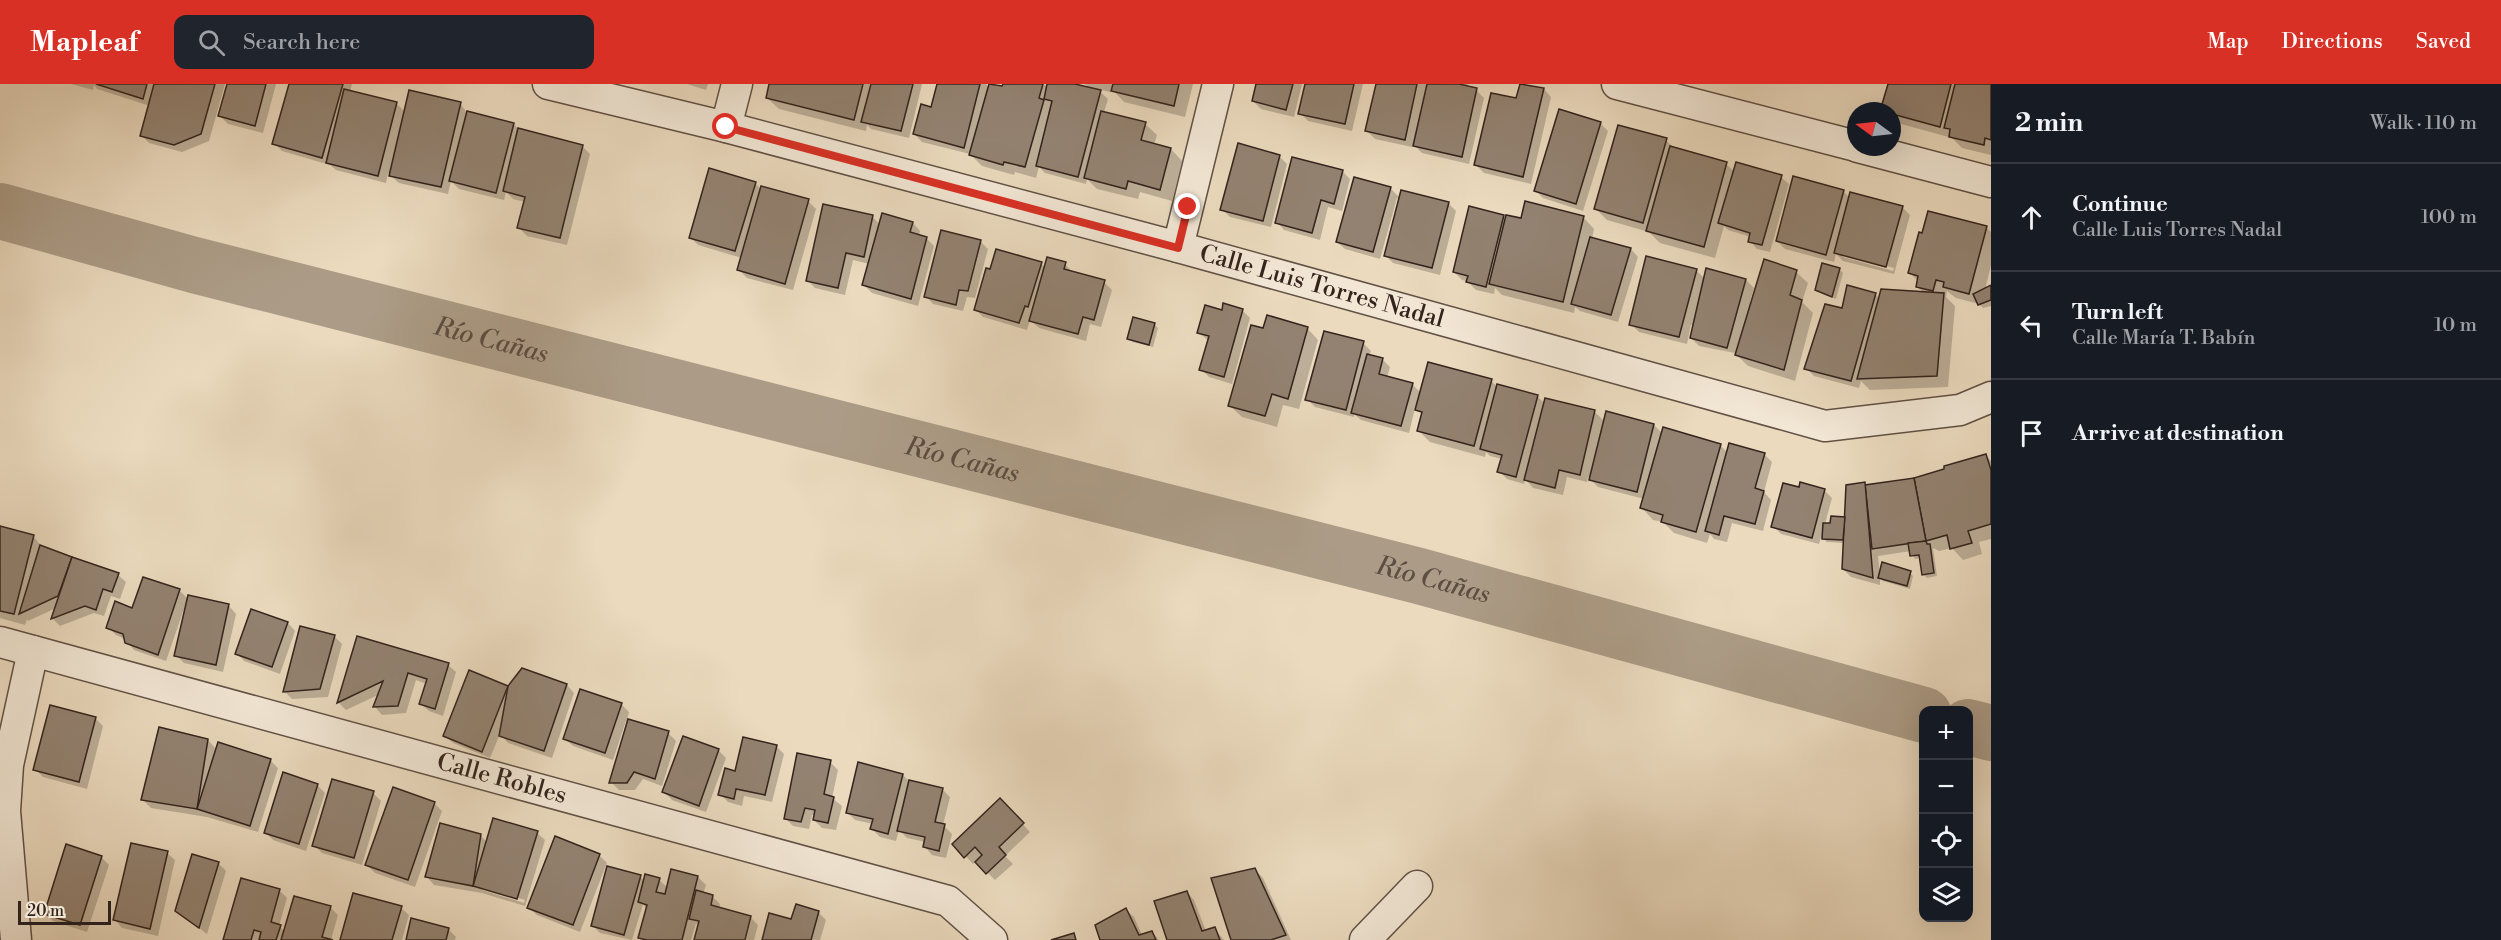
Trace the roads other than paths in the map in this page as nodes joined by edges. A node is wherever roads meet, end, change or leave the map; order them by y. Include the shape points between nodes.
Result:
1 (548, 84) edge
2 (737, 84) edge
3 (1218, 84) edge
4 (1617, 84) edge
5 (726, 127) junction
6 (1847, 144) edge
7 (1891, 156) edge
8 (1991, 182) edge
9 (1178, 248) junction
10 (1991, 397) edge
11 (0, 642) edge
12 (33, 651) junction
13 (1417, 886) dead end
14 (16, 940) edge
15 (992, 940) edge
16 (1365, 940) edge

1 - 5 street, Calle Luis Torres Nadal
2 - 5 street
3 - 9 street
4 - 6 street
5 - 9 street, Calle Luis Torres Nadal
7 - 8 street
9 - 10 street, Calle Luis Torres Nadal via 1825,426 1960,410
11 - 12 street, Calle Robles
12 - 14 street via 7,777 5,811
12 - 15 street, Calle Robles via 948,901
13 - 16 street

